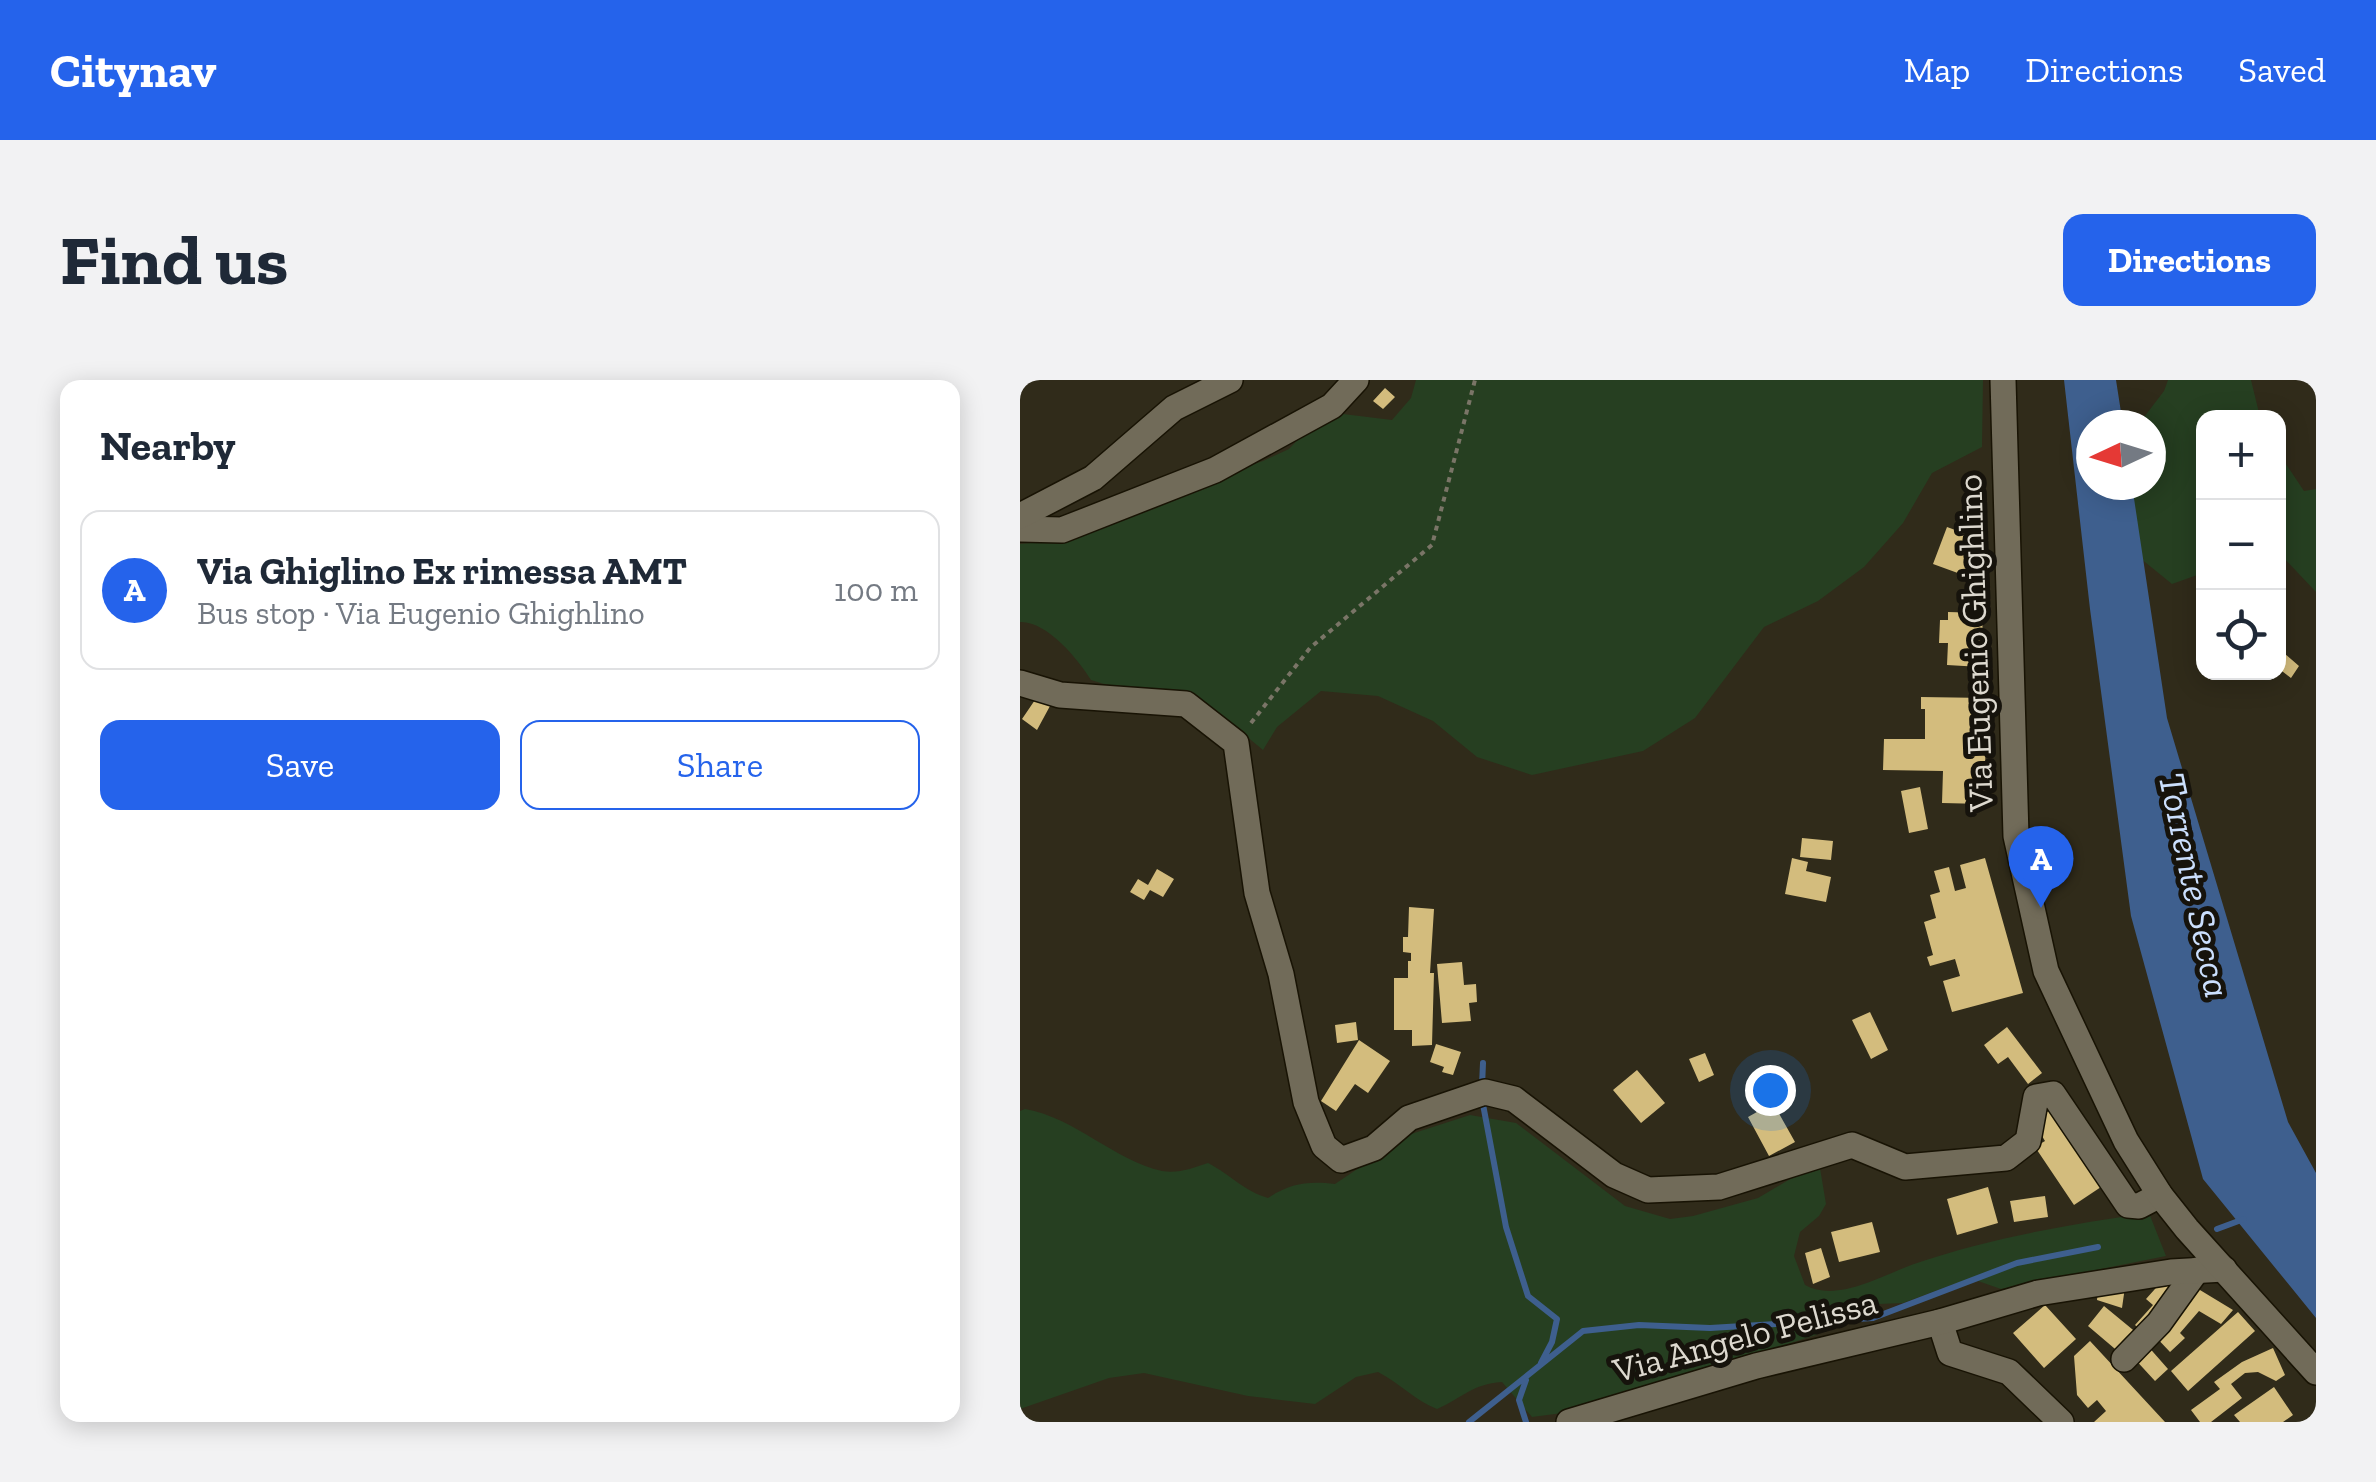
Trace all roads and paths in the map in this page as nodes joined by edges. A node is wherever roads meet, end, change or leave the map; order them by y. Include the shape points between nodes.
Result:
1 (1230, 380) edge
2 (1356, 380) edge
3 (1475, 380) edge
4 (2003, 380) edge
5 (1020, 516) edge
6 (1020, 529) edge
7 (1020, 683) edge
8 (1236, 743) junction
9 (2160, 1195) junction
10 (2224, 1269) junction
11 (2197, 1270) junction
12 (1940, 1322) junction
13 (2124, 1359) dead end
14 (2316, 1372) edge
15 (1569, 1422) edge
16 (2060, 1422) edge

1 - 5 street via 1174,408 1093,478
2 - 6 street via 1332,406 1214,470 1062,530
3 - 8 path via 1432,545 1310,648
4 - 9 street, Via Eugenio Ghighlino via 2016,836 2046,971 2126,1141
7 - 8 street via 1060,695 1186,704
8 - 9 street via 1258,893 1306,1102 1324,1146 1341,1160 1374,1148 1408,1118 1485,1092 1514,1099 1614,1175 1648,1190 1719,1187 1852,1145 1905,1168 2006,1158 2028,1141 2036,1097 2052,1094 2128,1204
9 - 10 street, Via Eugenio Ghighlino
10 - 11 street, Via Angelo Pelissa
10 - 14 street, Via Eugenio Ghighlino
11 - 12 street, Via Angelo Pelissa via 2038,1293
11 - 13 street
12 - 15 street, Via Angelo Pelissa via 1756,1366
12 - 16 street via 1950,1353 2009,1372

